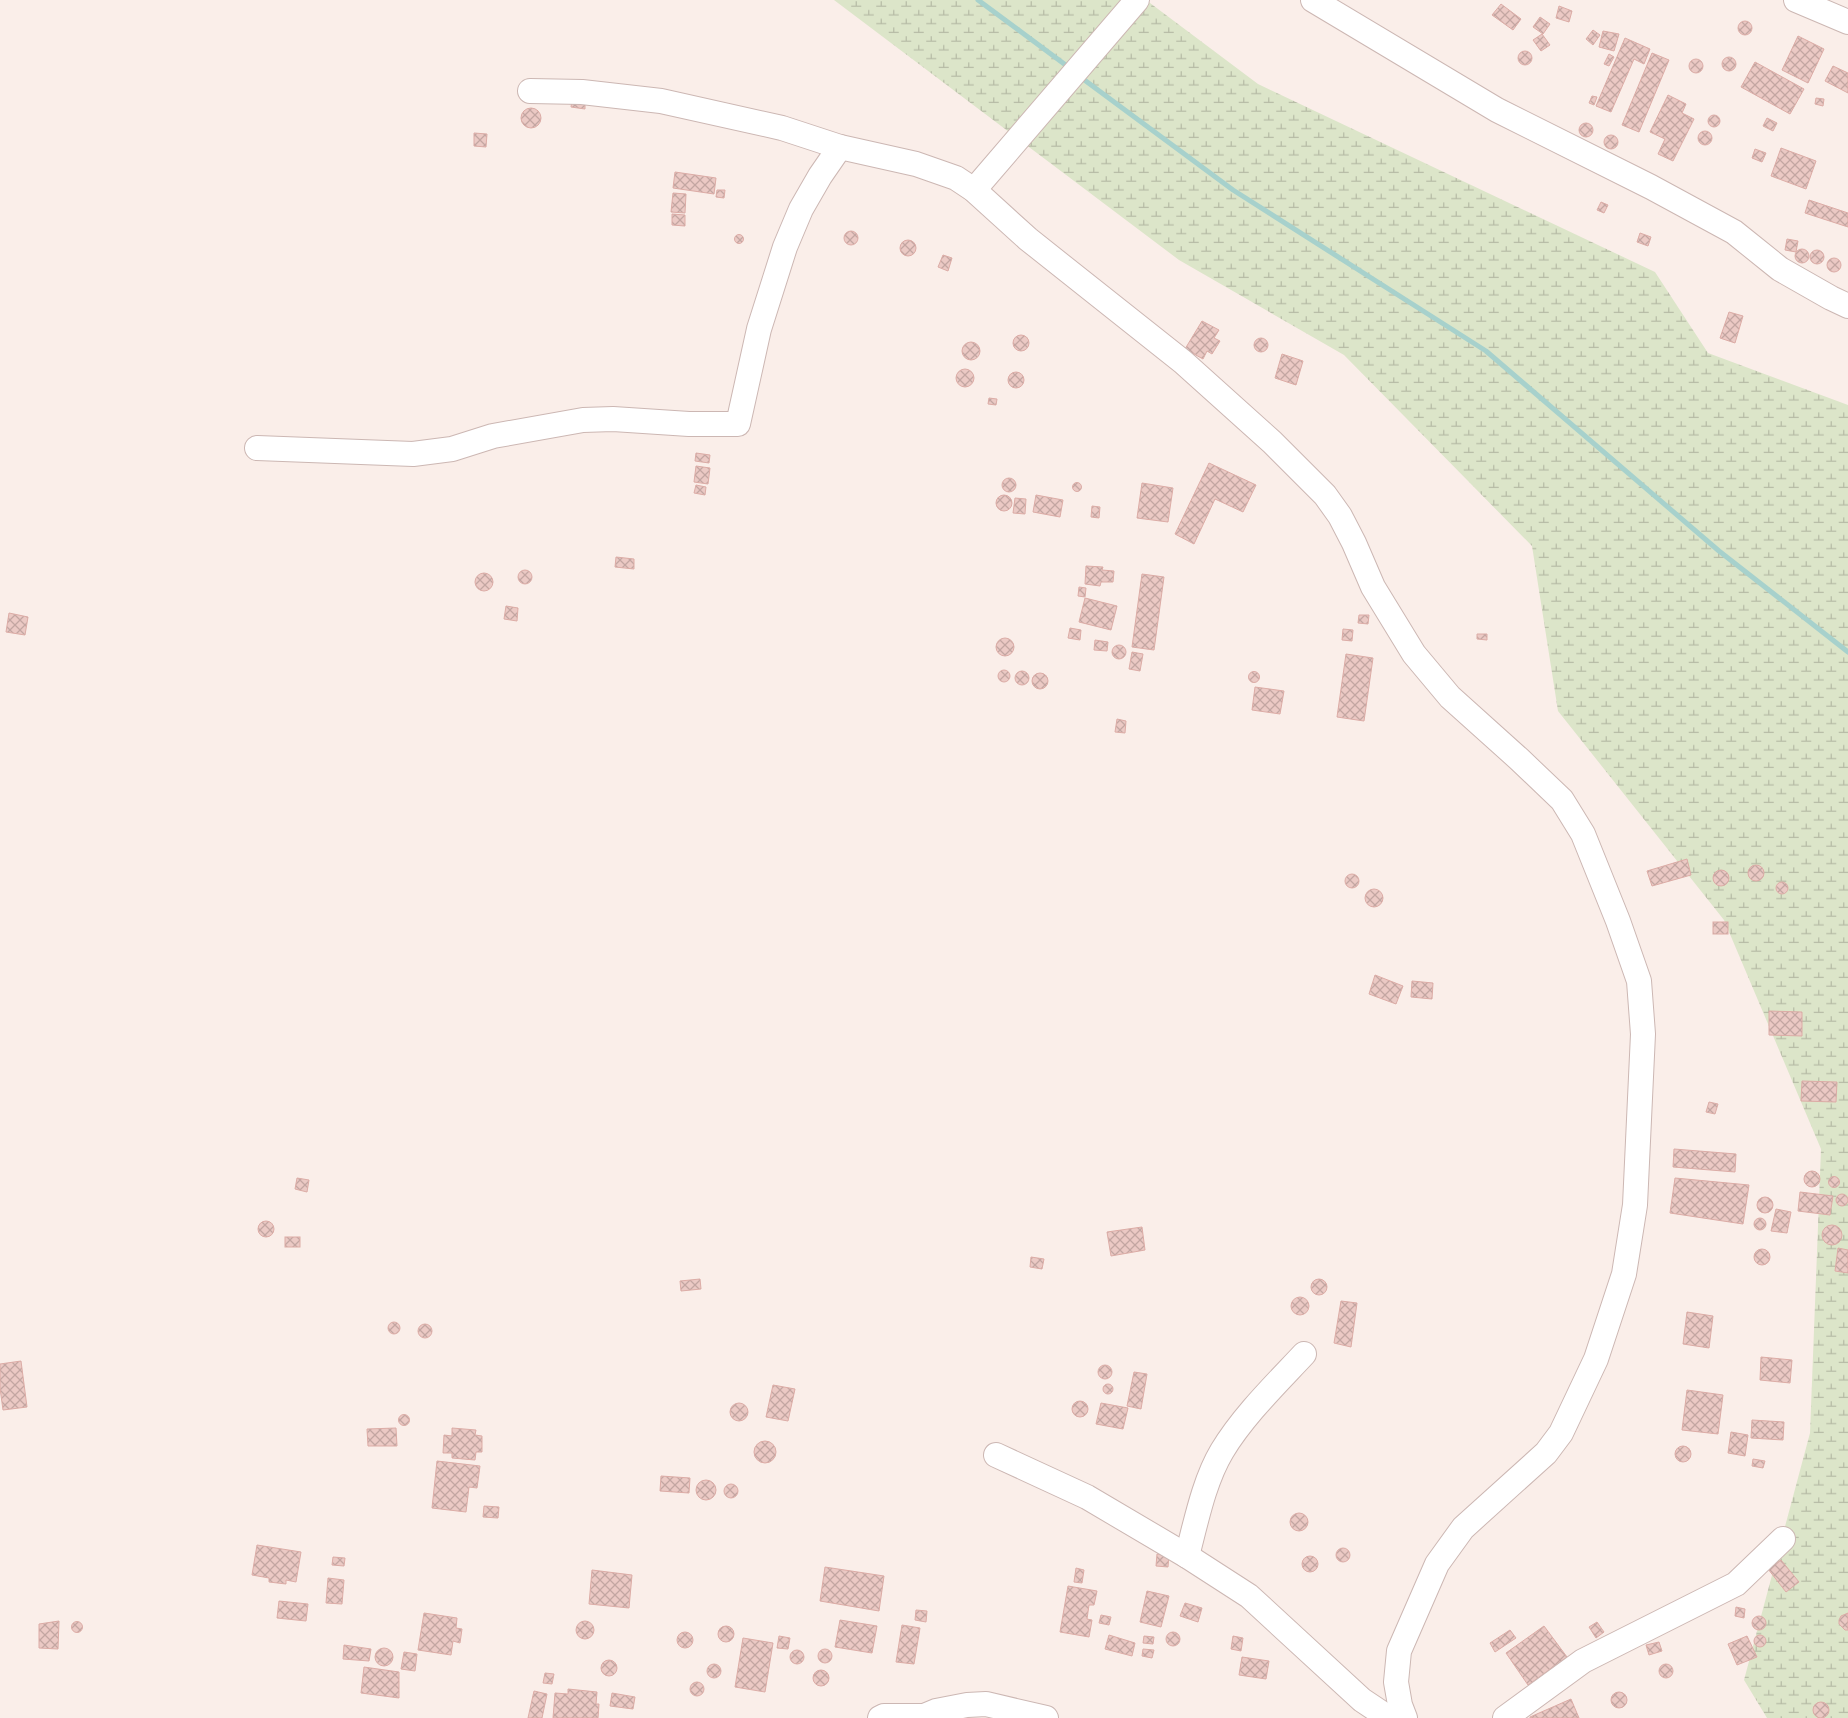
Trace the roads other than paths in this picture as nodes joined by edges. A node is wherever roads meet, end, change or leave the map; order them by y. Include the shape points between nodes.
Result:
1 (1137, 0) edge
2 (1313, 0) edge
3 (1796, 0) edge
4 (1848, 22) edge
5 (530, 91) dead end
6 (840, 147) junction
7 (974, 190) junction
8 (1848, 306) edge
9 (257, 448) dead end
10 (1304, 1354) dead end
11 (996, 1455) dead end
12 (1783, 1539) dead end
13 (1187, 1556) junction
14 (1364, 1711) edge
15 (880, 1718) edge
16 (1046, 1718) edge
17 (1390, 1718) edge
18 (1404, 1718) edge
19 (1504, 1718) edge

1 - 7 street
2 - 8 street via 1497,110 1734,232 1780,270
3 - 4 street
5 - 6 street via 582,92 661,101 782,128
6 - 7 street via 916,164 956,178
6 - 9 street via 801,209 785,248 759,329 738,424 583,420 493,436 452,449 413,454
7 - 18 street via 1028,238 1183,362 1325,495 1340,516 1373,586 1414,654 1450,697 1562,800 1583,834 1639,981 1643,1034 1635,1205 1624,1274 1596,1358 1561,1433 1546,1453 1463,1528 1437,1564 1399,1651 1396,1682
10 - 13 street via 1222,1451 1206,1489
11 - 13 street via 1087,1497
12 - 19 street via 1736,1584 1583,1661
13 - 14 street via 1249,1596
14 - 17 street
15 - 16 street via 924,1716 967,1705 986,1704

